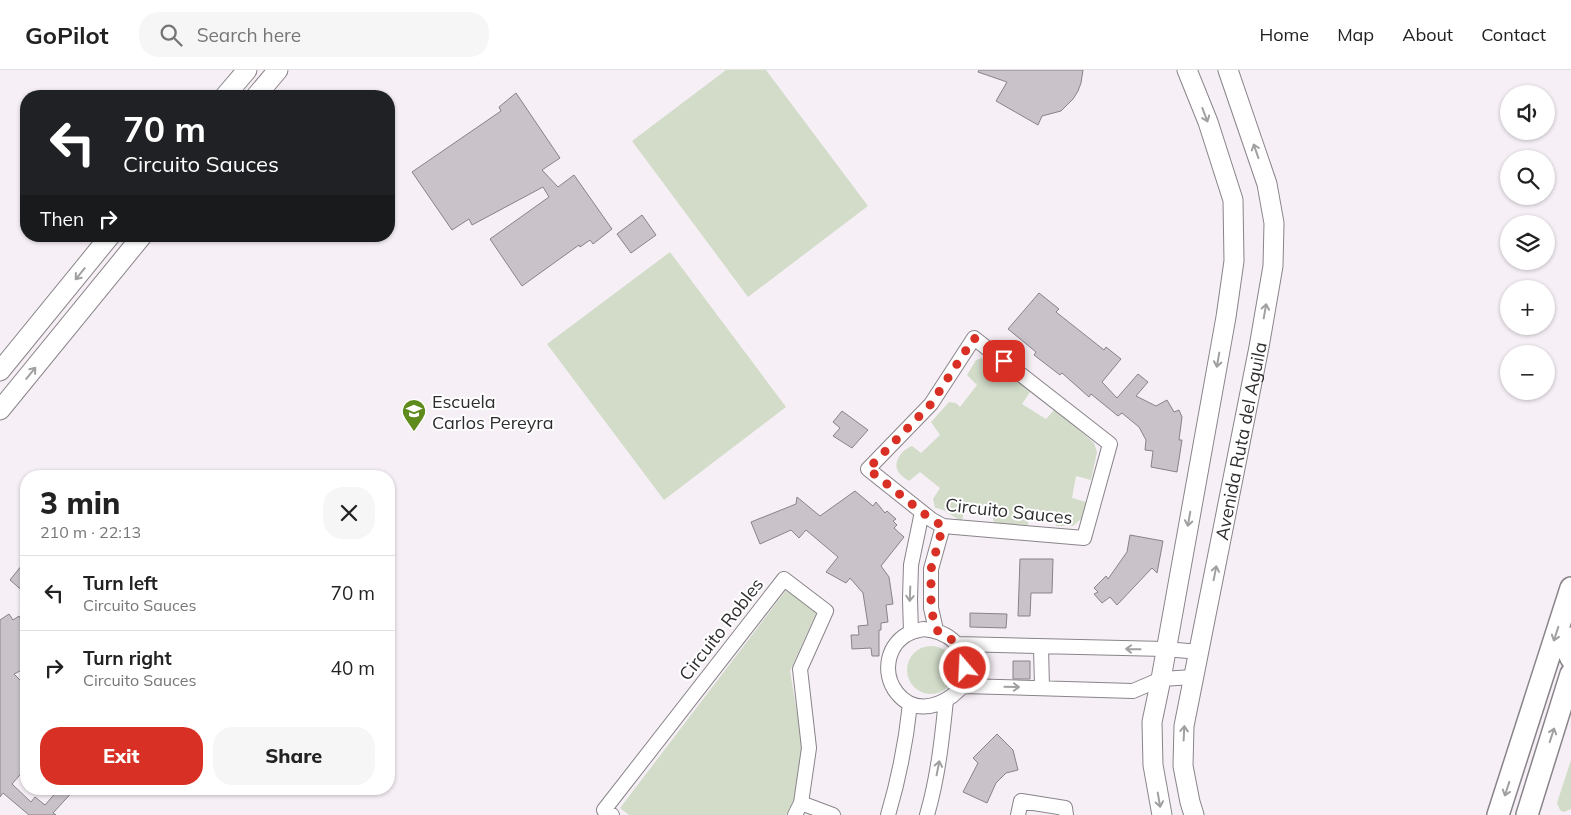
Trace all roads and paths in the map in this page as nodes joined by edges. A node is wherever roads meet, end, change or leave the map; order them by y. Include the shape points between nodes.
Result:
1 (247, 70) edge
2 (278, 70) edge
3 (1187, 70) edge
4 (1228, 70) edge
5 (230, 90) edge
6 (261, 90) edge
7 (105, 242) edge
8 (137, 242) edge
9 (0, 371) edge
10 (0, 410) edge
11 (922, 512) junction
12 (943, 526) junction
13 (911, 565) junction
14 (931, 569) junction
15 (1571, 588) edge
16 (936, 630) junction
17 (911, 632) junction
18 (1571, 638) edge
19 (957, 644) junction
20 (1041, 647) junction
21 (1165, 649) junction
22 (1200, 652) junction
23 (1571, 658) edge
24 (1571, 674) edge
25 (1194, 678) junction
26 (1161, 679) junction
27 (963, 686) junction
28 (1042, 687) junction
29 (946, 700) junction
30 (910, 704) junction
31 (1566, 708) edge
32 (1153, 765) junction
33 (1183, 766) junction
34 (798, 809) edge
35 (612, 815) edge
36 (833, 815) edge
37 (888, 815) edge
38 (927, 815) edge
39 (1018, 815) edge
40 (1066, 815) edge
41 (1162, 815) edge
42 (1194, 815) edge
43 (1498, 815) edge
44 (1527, 815) edge

1 - 5 street
2 - 6 street
3 -> 21 street, Avenida Ruta del Aguila via 1233,200 1234,261
22 -> 4 street, Avenida Ruta del Aguila via 1273,266 1274,223 1267,184
7 -> 9 street
10 -> 8 street
11 - 12 street, Circuito Sauces
11 - 12 street, Circuito Sauces via 868,469 931,404 974,338 1110,444 1084,538
11 - 13 street
12 - 14 street
13 - 14 street
13 -> 17 street
14 - 16 street via 931,608
15 -> 43 main road
16 - 17 street
16 - 19 street
17 - 30 street via 892,650 888,662 892,687
18 - 23 main road via 1568,651
19 - 20 street
19 - 27 street via 965,668
21 -> 20 street
20 - 28 street
21 - 22 street
21 - 26 street, Avenida Ruta del Aguila
22 - 25 street, Avenida Ruta del Aguila
24 - 31 main road
25 - 26 street
33 -> 25 street, Avenida Ruta del Aguila via 1184,726
26 - 28 street via 1134,691
26 - 32 street, Avenida Ruta del Aguila via 1152,722
27 -> 28 street
27 - 29 street
29 - 30 street via 936,706
38 -> 29 street via 942,748
30 - 37 street via 904,750
44 -> 31 main road
32 - 33 street
32 -> 41 street, Avenida Ruta del Aguila
33 - 42 street, Avenida Ruta del Aguila
34 - 35 street, Circuito Robles via 809,748 800,668 826,611 784,579 604,810
34 - 36 street
39 - 40 street via 1021,801 1064,808

